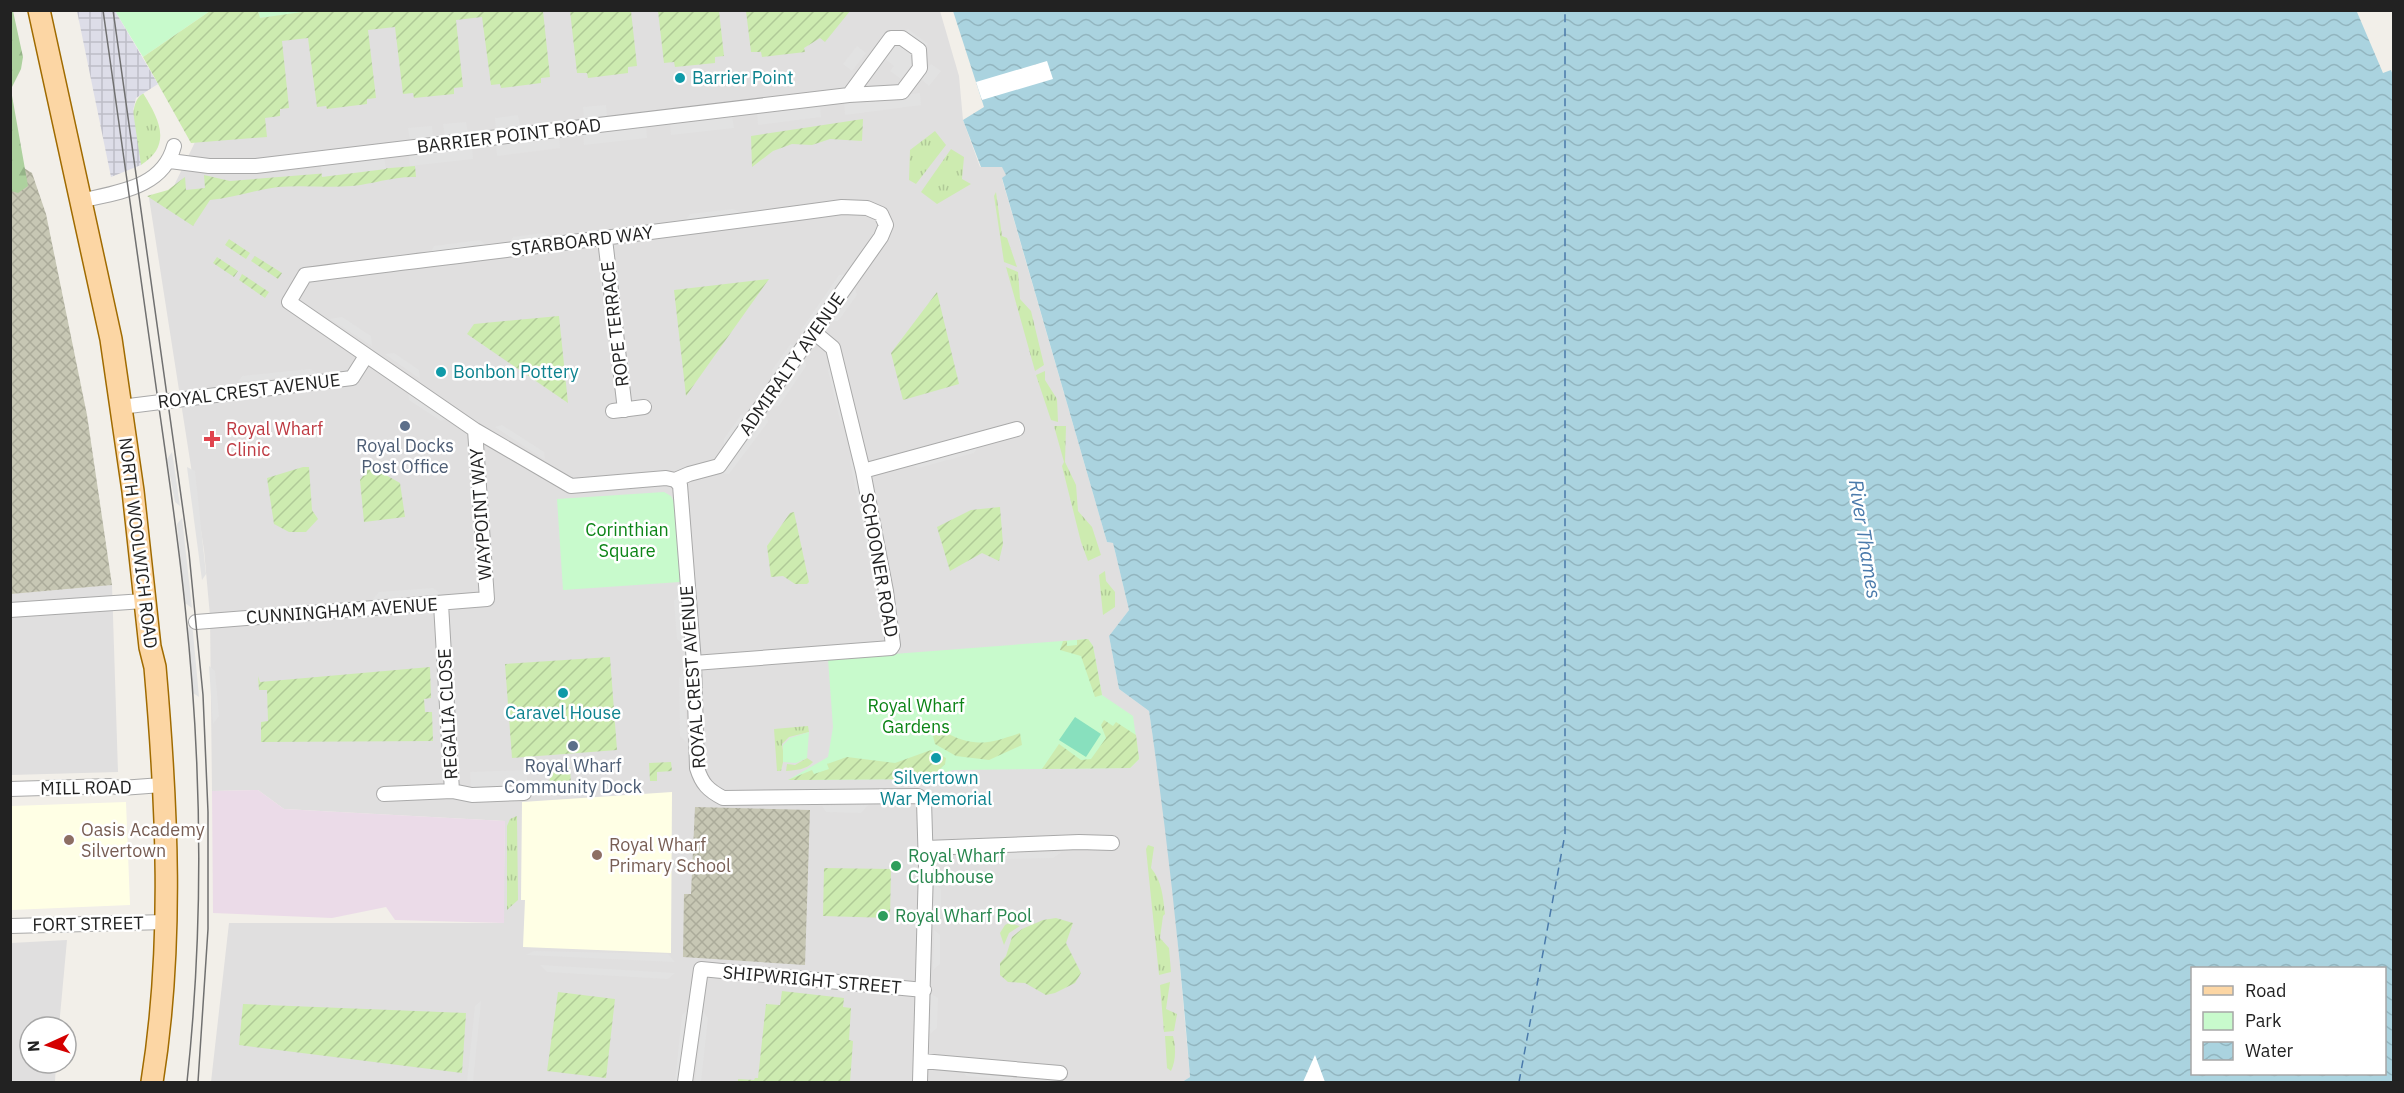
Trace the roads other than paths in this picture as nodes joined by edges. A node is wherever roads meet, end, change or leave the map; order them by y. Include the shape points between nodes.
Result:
1 (39, 10) edge
2 (849, 95) junction
3 (174, 146) dead end
4 (170, 161) junction
5 (80, 201) junction
6 (885, 220) joint
7 (605, 239) junction
8 (289, 302) joint
9 (815, 333) junction
10 (366, 356) junction
11 (121, 407) junction
12 (644, 407) dead end
13 (1017, 429) dead end
14 (475, 430) junction
15 (862, 471) junction
16 (675, 480) junction
17 (487, 599) joint
18 (144, 601) junction
19 (441, 604) junction
20 (10, 610) edge
21 (196, 622) dead end
22 (694, 663) junction
23 (162, 785) junction
24 (10, 789) edge
25 (452, 792) junction
26 (524, 793) dead end
27 (384, 794) dead end
28 (1112, 843) dead end
29 (926, 848) junction
30 (166, 922) junction
31 (10, 926) edge
32 (924, 990) junction
33 (922, 1061) junction
34 (1060, 1073) dead end
35 (152, 1083) edge
36 (686, 1083) edge
37 (921, 1083) edge

1 - 5 main road, NORTH WOOLWICH ROAD
2 - 2 street, BARRIER POINT ROAD via 891,38 902,38 919,50 920,68 902,92
2 - 4 street, BARRIER POINT ROAD via 256,166
3 - 4 street
4 - 5 street via 153,179
5 - 11 main road, NORTH WOOLWICH ROAD via 111,339
6 - 7 street, STARBOARD WAY via 867,208 842,207
6 - 9 street, ADMIRALTY AVENUE via 881,237
7 - 8 street, STARBOARD WAY via 305,275
7 - 12 street, ROPE TERRACE via 619,410
8 - 10 street, ROYAL CREST AVENUE
9 - 15 street, SCHOONER ROAD via 833,348
9 - 16 street, ADMIRALTY AVENUE via 719,466
10 - 11 street, ROYAL CREST AVENUE via 352,378
10 - 14 street, ROYAL CREST AVENUE
11 - 18 main road, NORTH WOOLWICH ROAD
13 - 15 street
14 - 16 street, ROYAL CREST AVENUE via 571,486 666,477
14 - 17 street, WAYPOINT WAY
15 - 22 street, SCHOONER ROAD via 892,628 891,648
16 - 22 street, ROYAL CREST AVENUE via 680,485
17 - 19 street, CUNNINGHAM AVENUE
18 - 20 street
18 - 23 main road, NORTH WOOLWICH ROAD via 155,667
19 - 21 street, CUNNINGHAM AVENUE
19 - 25 street, REGALIA CLOSE
22 - 29 street, ROYAL CREST AVENUE via 697,768 708,790 723,798 918,796 924,801
23 - 24 street, MILL ROAD
23 - 30 main road, NORTH WOOLWICH ROAD
25 - 26 street
25 - 27 street, REGALIA CLOSE
28 - 29 street
29 - 32 street, ROYAL CREST AVENUE
30 - 31 street, FORT STREET
30 - 35 main road, NORTH WOOLWICH ROAD
32 - 33 street, ROYAL CREST AVENUE
32 - 36 street, SHIPWRIGHT STREET via 700,969
33 - 34 street
33 - 37 street, ROYAL CREST AVENUE

